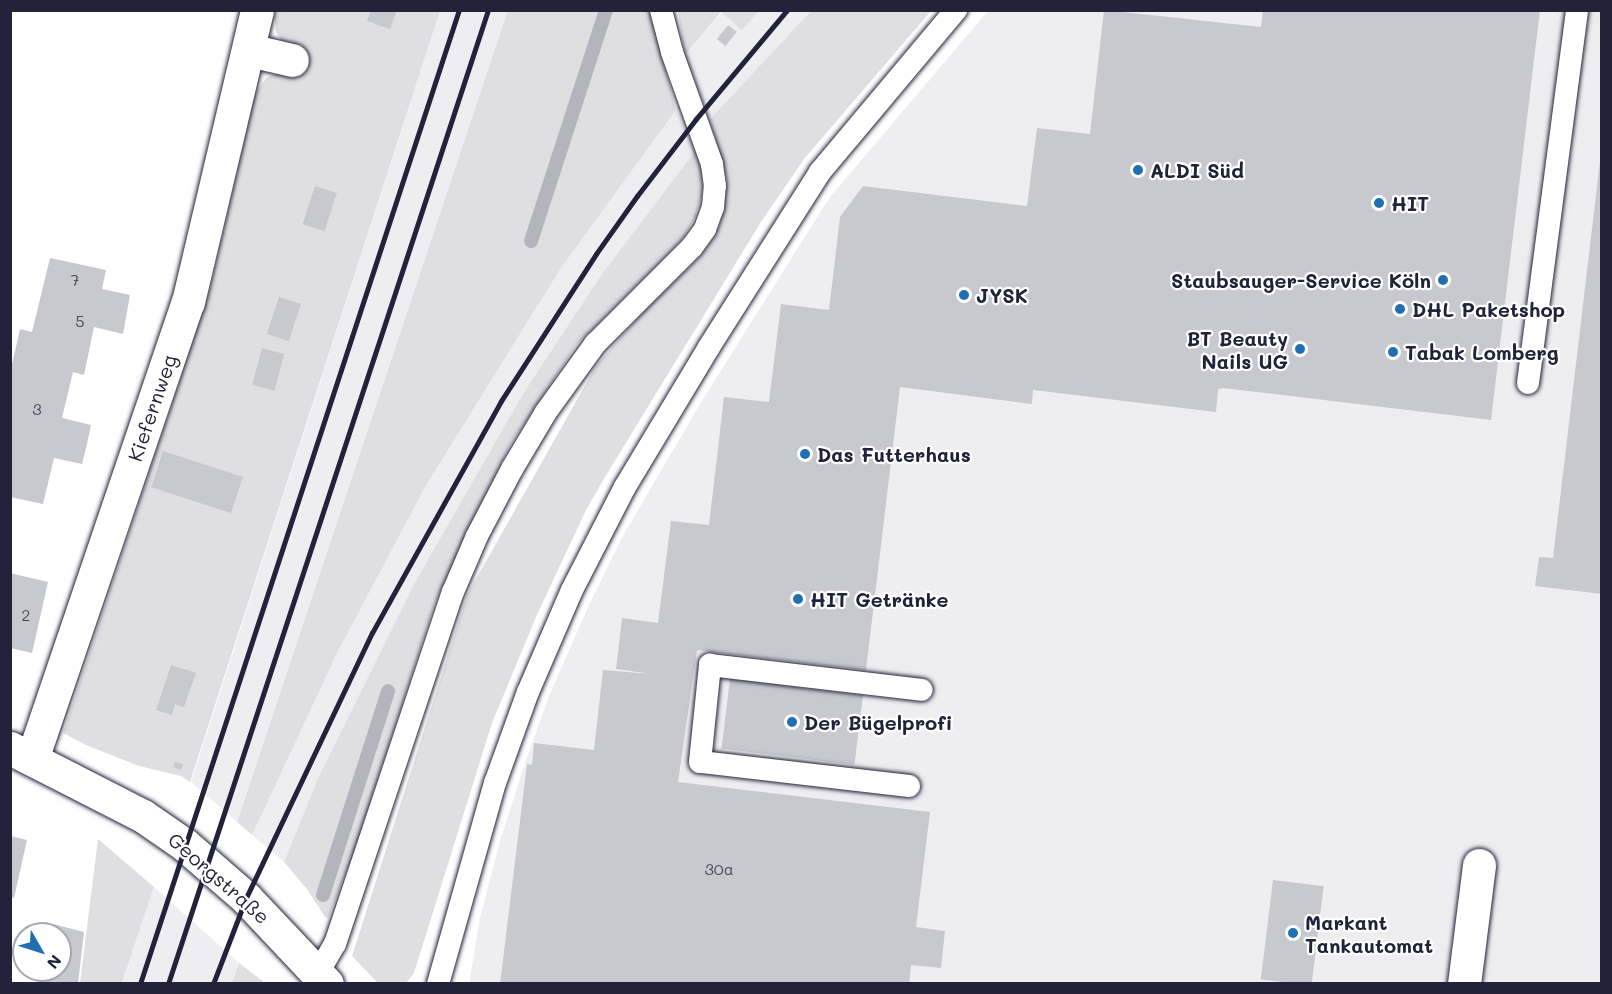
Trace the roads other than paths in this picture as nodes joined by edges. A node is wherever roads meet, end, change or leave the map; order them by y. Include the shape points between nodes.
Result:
1 (661, 10) edge
2 (956, 10) edge
3 (1577, 10) edge
4 (257, 11) edge
5 (249, 50) junction
6 (292, 60) dead end
7 (1528, 383) dead end
8 (921, 690) dead end
9 (21, 753) edge
10 (909, 786) dead end
11 (1479, 865) dead end
12 (323, 978) edge
13 (438, 984) edge
14 (1464, 984) edge

1 - 12 lane via 712,164 715,186 709,218 692,247 595,344 517,460 477,536 433,648
2 - 13 lane via 820,172 625,487 572,590 528,692 495,783
3 - 7 lane
4 - 5 street, Kiefernweg
5 - 6 street
5 - 9 street, Kiefernweg via 188,302
8 - 10 lane via 710,665 700,762
9 - 12 street, Georgstraße via 143,816 185,845 246,898
11 - 14 street

